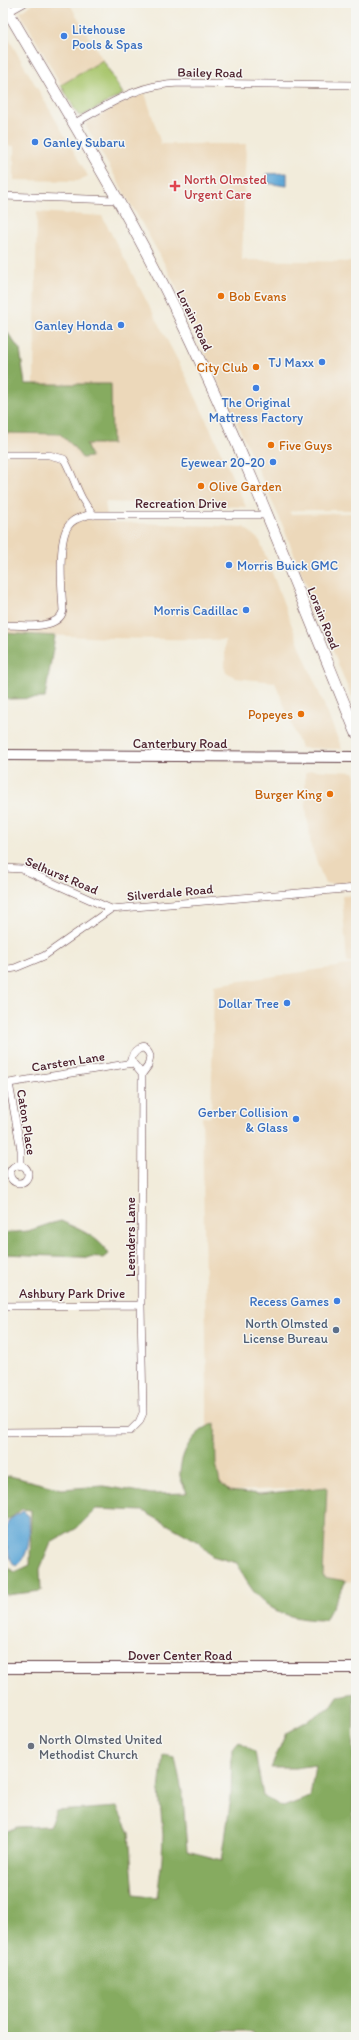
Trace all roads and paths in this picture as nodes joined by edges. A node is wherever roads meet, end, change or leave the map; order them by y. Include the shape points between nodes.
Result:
1 (24, 3) edge
2 (6, 8) edge
3 (356, 85) edge
4 (73, 124) junction
5 (3, 196) edge
6 (116, 200) junction
7 (3, 455) edge
8 (94, 514) junction
9 (268, 515) junction
10 (3, 625) edge
11 (356, 732) edge
12 (3, 755) edge
13 (356, 757) edge
14 (3, 868) edge
15 (356, 888) edge
16 (111, 909) junction
17 (3, 970) edge
18 (133, 1064) junction
19 (142, 1074) junction
20 (6, 1083) edge
21 (21, 1166) dead end
22 (141, 1305) junction
23 (3, 1306) edge
24 (3, 1432) edge
25 (3, 1668) edge
26 (356, 1668) edge

1 - 2 street
2 - 4 main road, Lorain Road
3 - 4 street, Bailey Road via 154,85 131,93
4 - 6 main road, Lorain Road
5 - 6 street
6 - 9 main road, Lorain Road via 183,325 244,456
7 - 8 street via 49,455 64,459 81,499
8 - 9 street, Recreation Drive
8 - 10 street, Recreation Drive via 68,525 64,535 61,618 55,623
9 - 11 main road, Lorain Road
12 - 13 street, Canterbury Road
14 - 16 street, Selhurst Road via 22,869
15 - 16 street, Silverdale Road
16 - 17 street, Silverdale Road via 44,956
18 - 19 street
18 - 19 street via 133,1053 136,1050 146,1050 150,1062
18 - 20 street, Carsten Lane
19 - 22 street, Leenders Lane
20 - 21 street, Caton Place via 21,1150
22 - 23 street, Ashbury Park Drive
22 - 24 street, Leenders Lane via 143,1413 139,1422 130,1431
25 - 26 street, Dover Center Road

